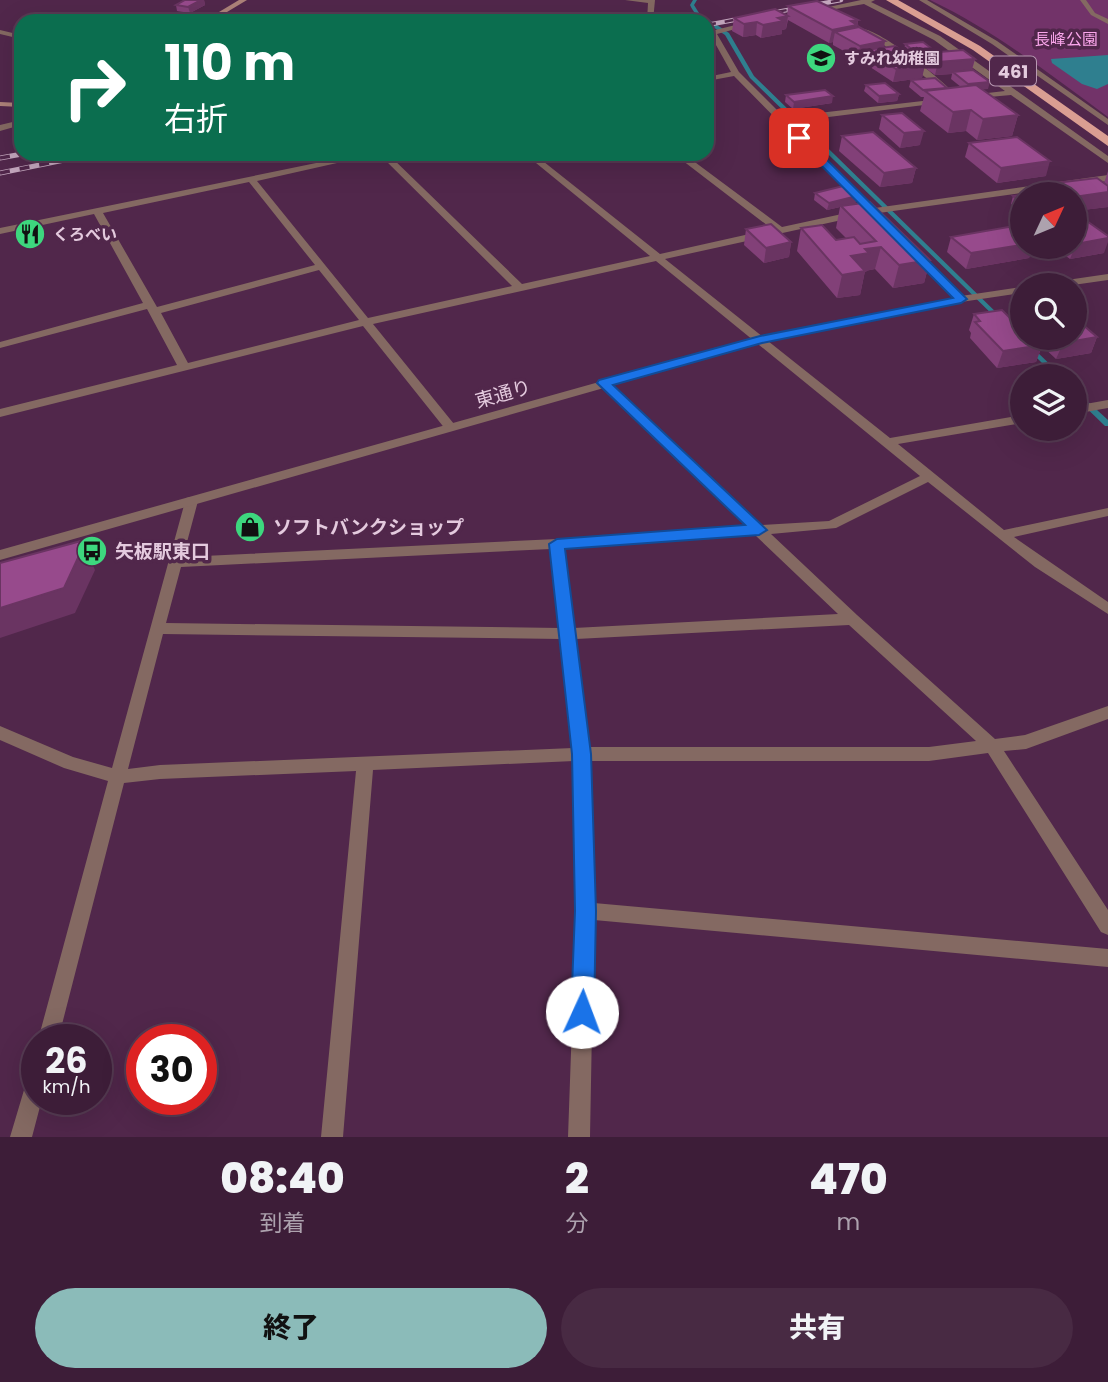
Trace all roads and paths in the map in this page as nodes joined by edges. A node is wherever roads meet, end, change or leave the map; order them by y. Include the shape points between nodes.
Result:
1 (244, 0) edge
2 (628, 0) edge
3 (891, 0) edge
4 (922, 0) edge
5 (1083, 0) edge
6 (652, 1) edge
7 (870, 1) edge
8 (822, 10) junction
9 (809, 12) edge
10 (219, 14) edge
11 (836, 17) edge
12 (760, 21) edge
13 (1108, 22) edge
14 (848, 23) edge
15 (714, 32) edge
16 (714, 39) edge
17 (736, 73) junction
18 (714, 78) edge
19 (1013, 92) junction
20 (944, 100) edge
21 (781, 120) junction
22 (1108, 123) edge
23 (1108, 142) edge
24 (1108, 160) edge
25 (340, 161) edge
26 (390, 161) edge
27 (537, 161) edge
28 (687, 161) edge
29 (1108, 178) edge
30 (251, 180) junction
31 (97, 211) junction
32 (872, 211) junction
33 (882, 221) edge
34 (779, 230) junction
35 (0, 231) edge
36 (912, 250) edge
37 (658, 257) junction
38 (320, 267) junction
39 (1108, 277) edge
40 (1087, 280) edge
41 (519, 287) junction
42 (1010, 292) edge
43 (961, 299) junction
44 (152, 308) junction
45 (365, 322) junction
46 (760, 340) junction
47 (0, 345) edge
48 (184, 368) junction
49 (604, 383) junction
50 (1106, 406) edge
51 (1087, 408) edge
52 (0, 414) edge
53 (1010, 421) edge
54 (450, 427) junction
55 (889, 442) junction
56 (929, 477) junction
57 (191, 501) junction
58 (1108, 512) edge
59 (759, 530) junction
60 (1002, 535) junction
61 (557, 544) junction
62 (0, 555) edge
63 (175, 562) junction
64 (1108, 609) edge
65 (852, 619) junction
66 (159, 628) junction
67 (569, 634) junction
68 (1108, 712) edge
69 (0, 733) edge
70 (992, 746) junction
71 (582, 754) junction
72 (365, 764) junction
73 (118, 777) junction
74 (586, 911) junction
75 (1108, 926) edge
76 (1108, 958) edge
77 (52, 1024) edge
78 (27, 1115) edge
79 (21, 1137) edge
80 (332, 1137) edge
81 (579, 1137) edge

1 - 10 main road
2 - 6 street
3 - 23 highway, 461 via 967,40
4 - 22 street via 1004,48
5 - 13 street via 1093,14
7 - 8 street
7 - 19 street via 937,38
8 - 9 street
8 - 11 street
12 - 15 street
14 - 19 street via 883,40 958,98
16 - 17 street
17 - 18 street
17 - 21 street
19 - 24 street
20 - 21 street
21 - 32 street
25 - 30 street
26 - 41 street
27 - 37 street
28 - 34 street
29 - 32 street
30 - 31 street
30 - 38 street
31 - 35 street
31 - 44 street
32 - 33 street
32 - 34 street
34 - 37 street
36 - 43 street
37 - 41 street
37 - 46 street
38 - 44 street
38 - 45 street
39 - 40 street
41 - 45 street
42 - 43 street, 東通り
43 - 46 street, 東通り
44 - 47 street
44 - 48 street
45 - 48 street
45 - 54 street
46 - 49 street, 東通り
46 - 55 street
48 - 52 street
49 - 54 street, 東通り
49 - 59 street
50 - 51 street
53 - 55 street
54 - 57 street, 東通り
55 - 56 street
56 - 59 street via 831,525
56 - 60 street
57 - 62 street, 東通り
57 - 63 street
58 - 60 street
59 - 61 street
59 - 65 street
60 - 64 street
61 - 63 street
61 - 67 street
63 - 66 street
65 - 67 street
65 - 70 street
66 - 67 street
66 - 73 street
67 - 71 street
68 - 70 street via 1026,742
69 - 73 street via 70,763
70 - 71 street via 929,754
70 - 75 street
71 - 72 street
71 - 74 street
72 - 73 street
72 - 80 street
73 - 77 street
74 - 76 street
74 - 81 street
78 - 79 street

